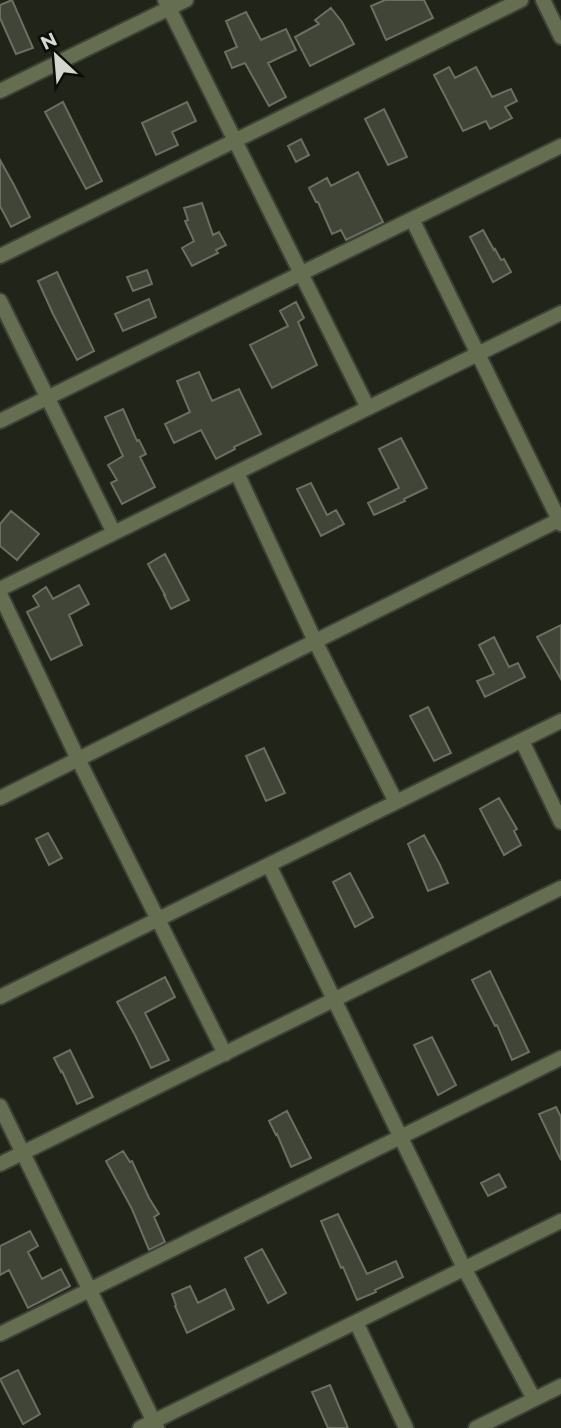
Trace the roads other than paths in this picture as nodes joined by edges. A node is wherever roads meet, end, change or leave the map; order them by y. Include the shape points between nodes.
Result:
1 (186, 0) edge
2 (522, 0) edge
3 (543, 0) edge
4 (167, 4) edge
5 (561, 37) edge
6 (0, 91) edge
7 (235, 140) junction
8 (561, 146) edge
9 (412, 219) junction
10 (0, 256) edge
11 (301, 273) junction
12 (0, 301) edge
13 (561, 313) edge
14 (478, 354) junction
15 (47, 398) junction
16 (368, 408) junction
17 (0, 421) edge
18 (237, 473) junction
19 (560, 521) edge
20 (114, 533) junction
21 (0, 591) edge
22 (315, 641) junction
23 (561, 721) edge
24 (522, 741) junction
25 (78, 759) junction
26 (0, 798) edge
27 (396, 802) junction
28 (561, 822) edge
29 (269, 864) junction
30 (561, 888) edge
31 (158, 919) junction
32 (0, 997) edge
33 (334, 1000) junction
34 (225, 1054) junction
35 (561, 1058) edge
36 (0, 1106) edge
37 (401, 1137) junction
38 (23, 1153) junction
39 (0, 1164) edge
40 (561, 1221) edge
41 (464, 1268) junction
42 (90, 1290) junction
43 (356, 1322) junction
44 (0, 1335) edge
45 (561, 1386) edge
46 (534, 1399) junction
47 (155, 1425) edge
48 (140, 1428) edge
49 (406, 1428) edge
50 (476, 1428) edge

1 - 4 street
2 - 7 street
3 - 5 street
4 - 6 street
4 - 7 street
7 - 10 street
7 - 11 street
8 - 9 street
9 - 11 street
9 - 14 street
11 - 15 street
11 - 16 street
12 - 15 street
13 - 14 street
14 - 16 street
14 - 19 street
15 - 17 street
15 - 20 street
16 - 18 street
18 - 20 street
18 - 22 street
19 - 22 street
20 - 21 street
21 - 25 street
22 - 25 street
22 - 27 street
23 - 24 street
24 - 27 street
24 - 28 street
25 - 26 street
25 - 31 street
27 - 29 street
29 - 31 street
29 - 33 street
30 - 33 street
31 - 32 street
31 - 34 street
33 - 34 street
33 - 37 street
34 - 38 street
35 - 37 street
36 - 38 street
37 - 41 street
37 - 42 street
38 - 39 street
38 - 42 street
40 - 41 street
41 - 43 street
41 - 46 street
42 - 44 street
42 - 47 street
43 - 47 street
43 - 49 street
45 - 46 street
46 - 50 street
47 - 48 street

